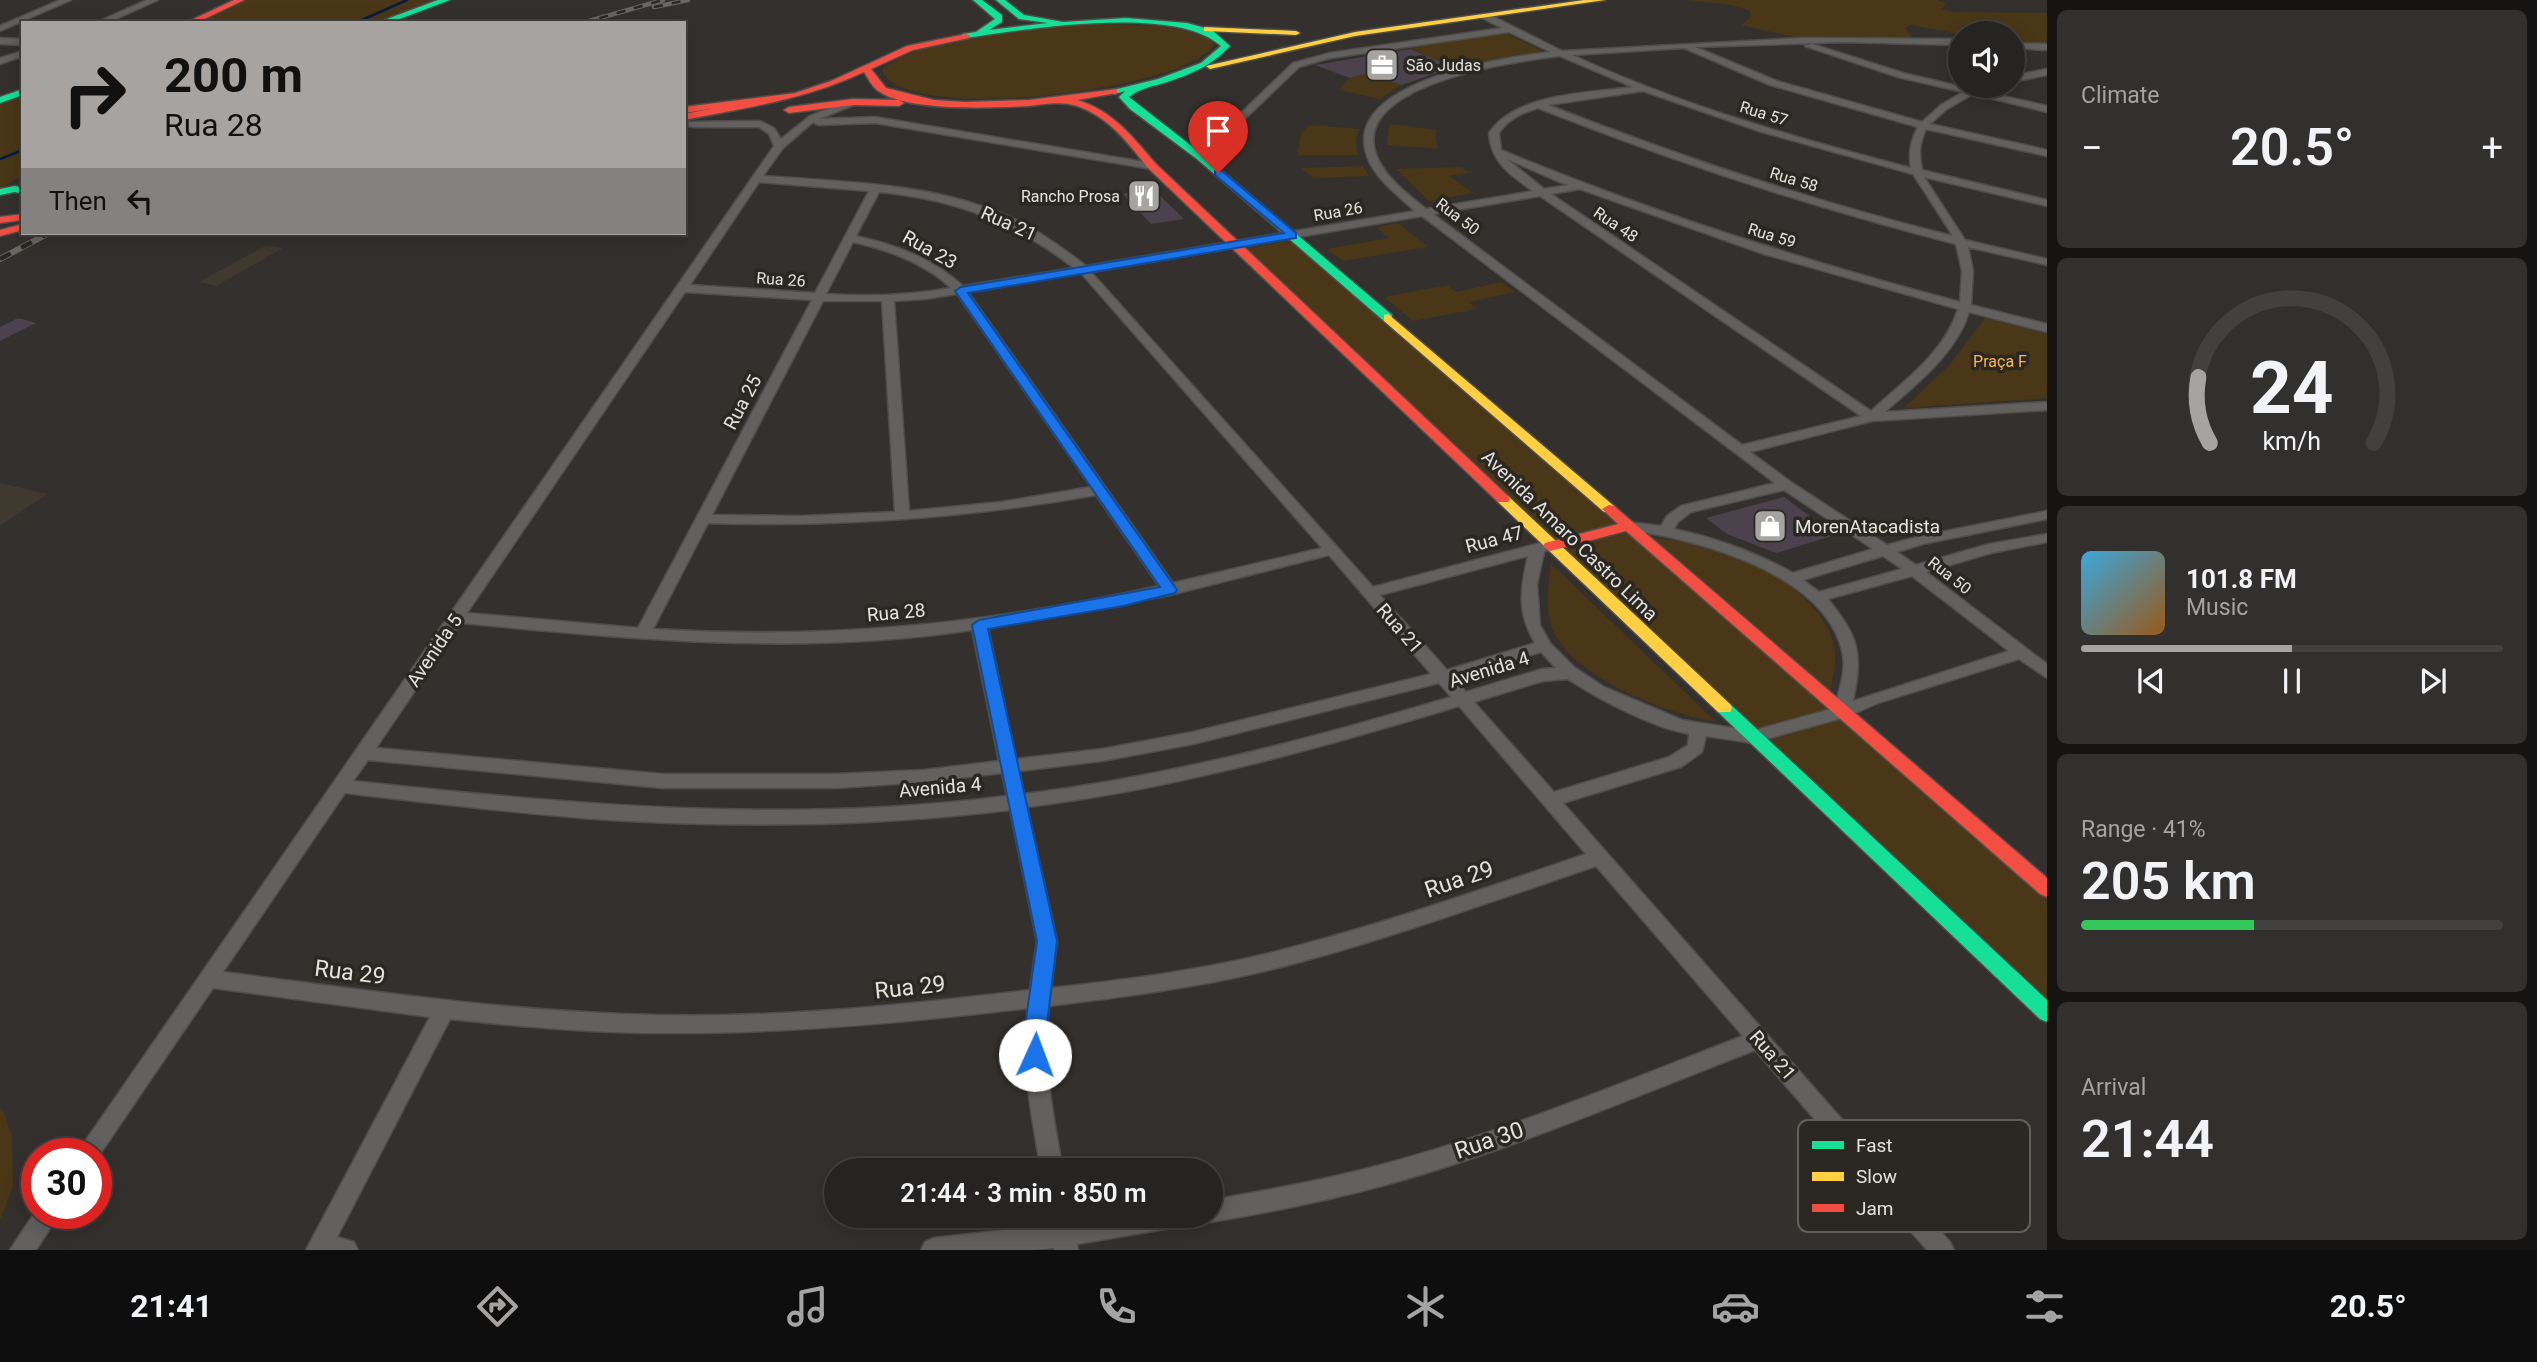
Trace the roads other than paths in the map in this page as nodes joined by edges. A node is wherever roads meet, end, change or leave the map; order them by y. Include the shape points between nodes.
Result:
1 (67, 0) edge
2 (154, 0) edge
3 (240, 0) edge
4 (446, 0) edge
5 (977, 0) edge
6 (1000, 0) edge
7 (1550, 0) edge
8 (1601, 0) edge
9 (1485, 16) junction
10 (104, 21) edge
11 (193, 21) edge
12 (386, 21) edge
13 (1059, 22) junction
14 (1202, 28) junction
15 (0, 29) edge
16 (1511, 29) junction
17 (980, 32) junction
18 (0, 41) edge
19 (1797, 41) junction
20 (21, 42) edge
21 (1948, 42) edge
22 (1683, 45) junction
23 (2025, 46) edge
24 (2047, 47) edge
25 (21, 54) edge
26 (1564, 54) junction
27 (0, 61) edge
28 (1202, 68) junction
29 (866, 69) junction
30 (2047, 72) edge
31 (2025, 76) edge
32 (1948, 86) edge
33 (1136, 87) junction
34 (1643, 88) junction
35 (21, 93) edge
36 (1958, 98) edge
37 (1997, 98) edge
38 (1061, 99) junction
39 (0, 100) edge
40 (853, 102) junction
41 (927, 103) junction
42 (1539, 105) junction
43 (2047, 109) edge
44 (1142, 115) junction
45 (686, 119) edge
46 (1111, 119) junction
47 (799, 125) junction
48 (1924, 125) junction
49 (779, 146) junction
50 (1496, 151) junction
51 (2047, 153) edge
52 (1200, 157) junction
53 (1152, 166) junction
54 (1917, 173) junction
55 (21, 176) edge
56 (757, 179) junction
57 (1582, 186) junction
58 (876, 188) junction
59 (15, 193) edge
60 (1542, 193) junction
61 (0, 198) edge
62 (2047, 203) edge
63 (21, 210) edge
64 (1422, 211) junction
65 (0, 213) edge
66 (0, 220) edge
67 (17, 226) edge
68 (1293, 235) junction
69 (850, 238) junction
70 (1961, 241) junction
71 (1234, 245) junction
72 (2047, 262) edge
73 (1083, 269) junction
74 (682, 288) junction
75 (961, 291) junction
76 (819, 298) junction
77 (888, 298) junction
78 (1965, 306) junction
79 (2047, 328) edge
80 (2047, 406) edge
81 (1872, 417) junction
82 (1740, 450) junction
83 (1786, 485) junction
84 (1100, 490) junction
85 (2047, 515) edge
86 (902, 517) junction
87 (702, 519) junction
88 (1628, 526) junction
89 (1666, 530) junction
90 (2047, 538) edge
91 (1543, 547) junction
92 (1332, 550) junction
93 (1885, 551) junction
94 (1914, 570) junction
95 (1790, 579) junction
96 (1170, 590) junction
97 (1370, 593) junction
98 (1815, 598) junction
99 (456, 617) junction
100 (979, 625) junction
101 (642, 635) junction
102 (1544, 646) junction
103 (2021, 653) junction
104 (2047, 671) edge
105 (1571, 673) junction
106 (1443, 677) junction
107 (1463, 699) junction
108 (1843, 712) junction
109 (1698, 730) junction
110 (1752, 737) junction
111 (363, 753) junction
112 (1010, 767) junction
113 (340, 786) junction
114 (1550, 800) junction
115 (1017, 801) junction
116 (1600, 857) junction
117 (2047, 889) edge
118 (208, 979) junction
119 (1040, 998) junction
120 (445, 1009) junction
121 (2047, 1013) edge
122 (1759, 1039) junction
123 (1829, 1120) edge
124 (98, 1138) edge
125 (1050, 1158) edge
126 (1223, 1209) edge
127 (1101, 1228) edge
128 (37, 1229) edge
129 (1926, 1232) edge
130 (1063, 1234) edge
131 (319, 1249) edge
132 (22, 1250) edge
133 (346, 1250) edge
134 (933, 1250) edge
135 (1942, 1250) edge

1 - 15 street
2 - 10 street
3 - 11 main road
4 - 12 main road
5 - 17 main road via 999,20
6 - 13 main road via 1022,17
7 - 14 main road via 1307,33
8 - 9 main road
9 - 16 street, Rua 57
9 - 28 main road via 1326,38
13 - 14 main road via 1139,20
13 - 17 main road
14 - 28 main road via 1220,36 1226,46
16 - 26 street, Rua 57
16 - 52 street via 1296,65
17 - 29 main road via 907,49
18 - 20 street
19 - 21 street, Rua 50
19 - 22 street, Rua 50
19 - 32 street
22 - 26 street, Rua 50
22 - 48 street via 1777,83
23 - 24 street
25 - 27 street
26 - 34 street, Rua 57
26 - 64 street, Rua 50 via 1438,78 1387,107 1369,135 1371,151 1389,182
28 - 33 main road
29 - 41 main road via 870,84 878,90
29 - 45 main road via 813,90
30 - 31 street
33 - 38 main road
33 - 44 main road via 1124,97
34 - 42 street
34 - 54 street, Rua 57 via 1767,131
35 - 39 main road
36 - 48 street
37 - 43 street
38 - 41 main road
38 - 46 main road, Avenida Amaro Castro Lima via 1094,106
40 - 41 main road
40 - 45 main road
40 - 47 street, Avenida 5
42 - 50 street via 1504,119 1494,133
42 - 70 street, Rua 58 via 1749,182
44 - 46 main road
44 - 52 main road, Avenida Amaro Castro Lima
45 - 49 street via 760,124 769,127
46 - 53 main road, Avenida Amaro Castro Lima
47 - 49 street, Avenida 5
47 - 53 street via 875,120
48 - 51 street
48 - 54 street via 1915,148
49 - 56 street, Avenida 5
50 - 57 street, Rua 59
50 - 60 street, Rua 48 via 1510,169
52 - 68 main road, Avenida Amaro Castro Lima
53 - 71 main road, Avenida Amaro Castro Lima
54 - 62 street, Rua 57
54 - 70 street
55 - 59 main road
56 - 58 street, Rua 21
56 - 74 street, Avenida 5
57 - 60 street, Rua 26
57 - 78 street, Rua 59 via 1750,244
58 - 69 street, Rua 25
58 - 73 street, Rua 21 via 950,200 1007,218 1047,240
59 - 61 main road
60 - 64 street, Rua 26
60 - 81 street, Rua 48
63 - 65 main road
64 - 68 street, Rua 26
64 - 82 street, Rua 50
66 - 67 main road
68 - 71 street, Rua 26
68 - 88 main road, Avenida Amaro Castro Lima
69 - 75 street, Rua 23 via 916,259
69 - 76 street, Rua 25
70 - 72 street, Rua 58
70 - 78 street via 1966,264
71 - 73 street, Rua 26
71 - 91 main road, Avenida Amaro Castro Lima
73 - 75 street, Rua 26
73 - 92 street, Rua 21
74 - 76 street, Rua 26
74 - 99 street, Avenida 5
75 - 77 street, Rua 26
75 - 84 street, Rua 23
76 - 77 street, Rua 26
76 - 87 street, Rua 25
77 - 86 street
78 - 79 street, Rua 59
78 - 81 street via 1955,331 1936,356
80 - 81 street
81 - 82 street
82 - 83 street, Rua 50
83 - 89 street via 1686,509
83 - 93 street, Rua 50
84 - 86 street
84 - 96 street, Rua 23
85 - 93 street
86 - 87 street
87 - 101 street, Rua 25
88 - 89 street
88 - 91 main road, Rua 47
88 - 108 main road, Avenida Amaro Castro Lima
89 - 95 street via 1739,553
90 - 94 street
91 - 97 street, Rua 47
91 - 102 street via 1529,584 1532,625
91 - 110 main road, Avenida Amaro Castro Lima
92 - 96 street, Rua 28
92 - 97 street, Rua 21
93 - 94 street, Rua 50
93 - 95 street
94 - 98 street
94 - 103 street, Rua 50
95 - 98 street
96 - 100 street, Rua 28
97 - 106 street, Rua 21
98 - 108 street via 1844,632 1851,653 1852,672
99 - 101 street, Rua 28
99 - 111 street, Avenida 5
100 - 101 street, Rua 28 via 835,638
100 - 112 street
102 - 105 street
102 - 106 street, Avenida 4
103 - 104 street, Rua 50
103 - 108 street
105 - 107 street, Avenida 4 via 1542,675
105 - 109 street via 1634,708
106 - 107 street, Rua 21
106 - 112 street, Avenida 4 via 1193,738
107 - 114 street, Rua 21
107 - 115 street, Avenida 4 via 1210,769
108 - 110 street
108 - 117 main road, Avenida Amaro Castro Lima
109 - 110 street
109 - 114 street via 1696,748 1675,762
110 - 121 main road, Avenida Amaro Castro Lima
111 - 112 street, Avenida 4 via 568,774 713,782 836,781
111 - 113 street, Avenida 5
112 - 115 street
113 - 115 street, Avenida 4 via 551,808 731,817 834,816
113 - 118 street, Avenida 5
114 - 116 street, Rua 21
115 - 119 street via 1047,941
116 - 119 street, Rua 29 via 1300,954 1189,977
116 - 122 street, Rua 21
118 - 120 street, Rua 29
118 - 124 street, Avenida 5
119 - 120 street, Rua 29 via 867,1016 706,1024 576,1022
119 - 125 street via 1036,1077
120 - 131 street
122 - 123 street, Rua 21
122 - 126 street, Rua 30 via 1413,1166
127 - 130 street
128 - 132 street
129 - 135 street, Rua 21
130 - 134 street
131 - 133 street

